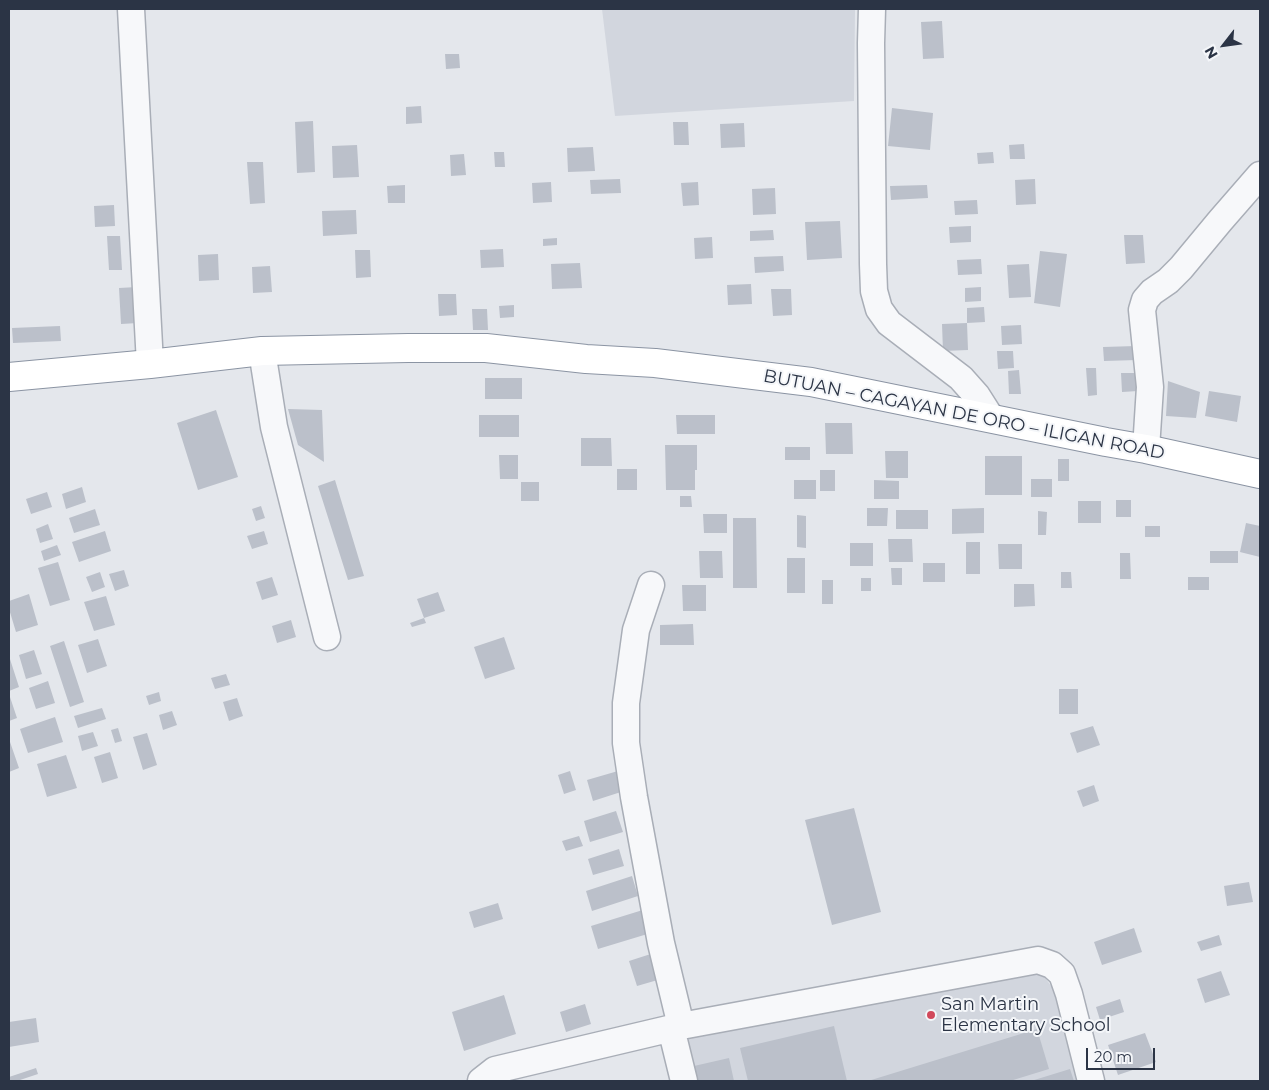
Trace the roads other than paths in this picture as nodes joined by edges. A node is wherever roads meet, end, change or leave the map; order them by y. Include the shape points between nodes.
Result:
1 (130, 9) edge
2 (872, 9) edge
3 (1260, 174) edge
4 (262, 351) junction
5 (150, 364) junction
6 (9, 377) edge
7 (991, 418) junction
8 (1146, 449) junction
9 (1260, 474) edge
10 (651, 585) dead end
11 (327, 637) dead end
12 (676, 1027) junction
13 (481, 1081) edge
14 (684, 1081) edge
15 (1091, 1081) edge

1 - 5 street
2 - 7 street via 873,264 874,291 879,309 889,323 961,378
3 - 8 street via 1181,268 1146,300 1142,310 1150,387
4 - 5 highway, BUTUAN – CAGAYAN DE ORO – ILIGAN ROAD
4 - 7 highway, BUTUAN – CAGAYAN DE ORO – ILIGAN ROAD via 486,348 586,359 655,362 811,382
4 - 11 street via 274,427
5 - 6 highway, BUTUAN – CAGAYAN DE ORO – ILIGAN ROAD
7 - 8 highway, BUTUAN – CAGAYAN DE ORO – ILIGAN ROAD
8 - 9 highway, BUTUAN – CAGAYAN DE ORO – ILIGAN ROAD
10 - 12 street via 636,630 626,703 626,743
12 - 13 street via 495,1070
12 - 14 street
12 - 15 street via 1038,960 1052,965 1062,974

